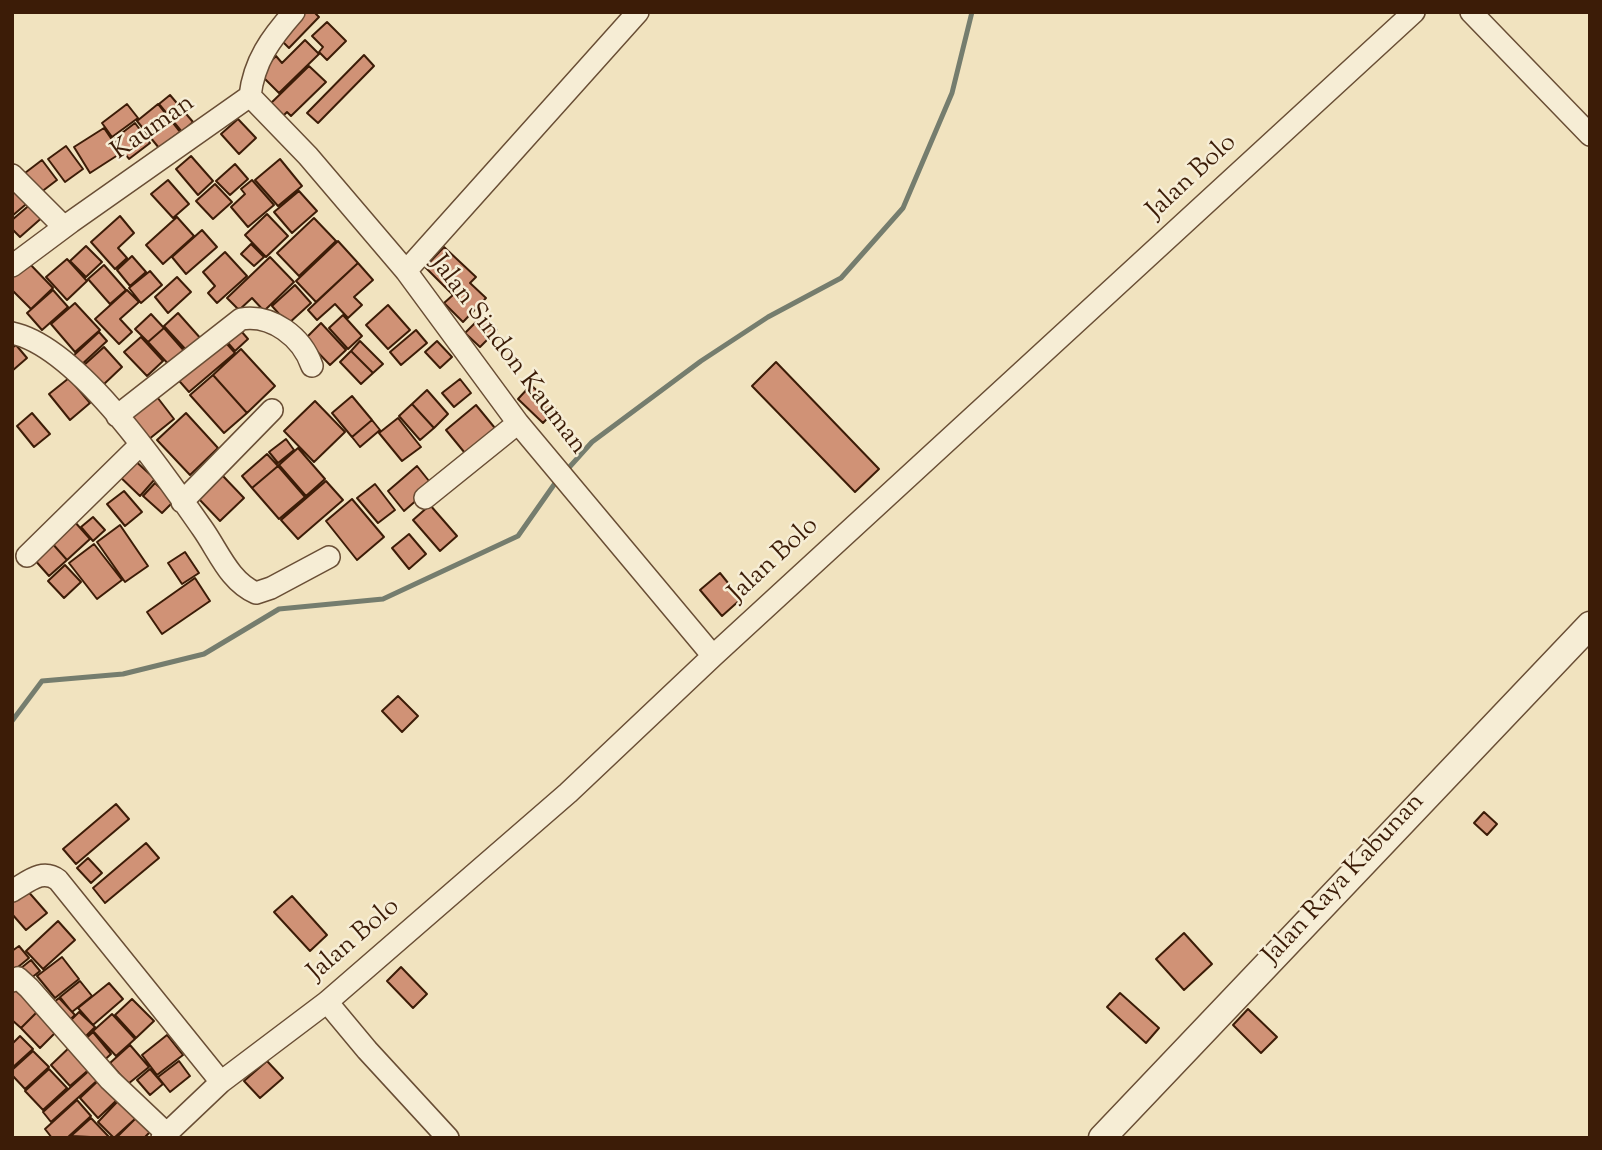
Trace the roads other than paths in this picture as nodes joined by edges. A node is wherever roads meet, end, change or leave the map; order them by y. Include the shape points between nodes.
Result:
1 (294, 12) edge
2 (638, 12) edge
3 (1414, 12) edge
4 (1471, 12) edge
5 (250, 96) junction
6 (1590, 135) edge
7 (12, 175) edge
8 (64, 227) junction
9 (12, 267) edge
10 (406, 271) junction
11 (12, 333) edge
12 (312, 366) dead end
13 (272, 410) dead end
14 (117, 416) junction
15 (518, 423) junction
16 (140, 444) junction
17 (425, 498) dead end
18 (182, 502) junction
19 (27, 556) dead end
20 (329, 557) dead end
21 (1590, 625) edge
22 (712, 656) junction
23 (12, 891) edge
24 (12, 981) edge
25 (327, 1002) junction
26 (221, 1082) junction
27 (165, 1136) edge
28 (448, 1138) edge
29 (1101, 1138) edge

1 - 5 street via 268,43 252,76
2 - 10 street
3 - 22 street, Jalan Bolo
4 - 6 street
5 - 8 street, Kauman
5 - 10 street, Jalan Sindon Kauman
7 - 8 street
8 - 9 street, Kauman
10 - 15 street, Jalan Sindon Kauman
11 - 14 street via 61,358
12 - 14 street via 307,352 279,326 257,316 241,319
13 - 18 street
14 - 16 street
15 - 17 street
15 - 22 street, Jalan Sindon Kauman
16 - 18 street
16 - 19 street
18 - 20 street via 224,564 244,587 256,593
21 - 29 street, Jalan Raya Kabunan
22 - 25 street, Jalan Bolo via 568,793
23 - 26 street via 42,874 58,880
24 - 27 street via 18,978 29,988
25 - 26 street, Jalan Bolo
25 - 28 street
26 - 27 street, Jalan Bolo

